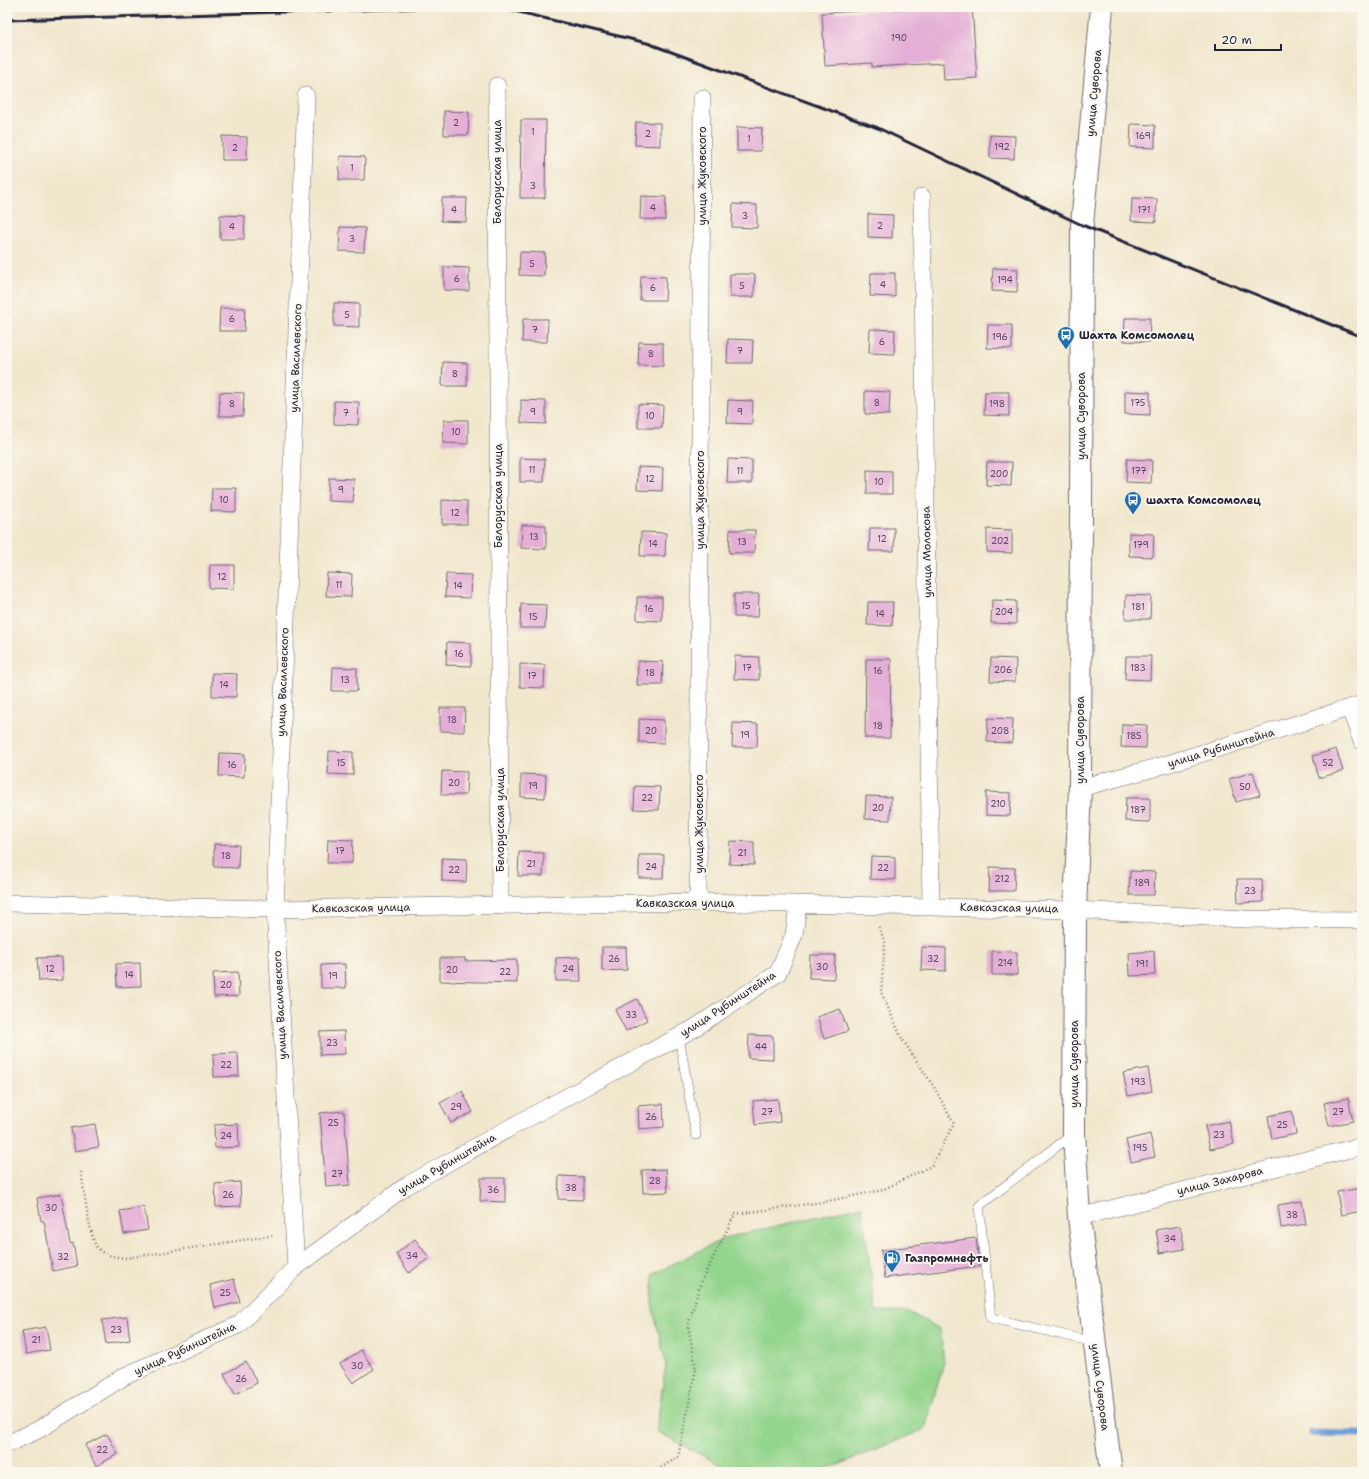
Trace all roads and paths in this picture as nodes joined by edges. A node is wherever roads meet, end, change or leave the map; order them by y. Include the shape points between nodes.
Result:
1 (1102, 7) edge
2 (496, 86) dead end
3 (306, 96) dead end
4 (702, 98) dead end
5 (922, 197) dead end
6 (1356, 706) edge
7 (1362, 741) edge
8 (1080, 788) junction
9 (698, 902) junction
10 (7, 903) edge
11 (798, 905) junction
12 (868, 905) junction
13 (500, 906) junction
14 (931, 906) junction
15 (274, 909) junction
16 (1075, 910) junction
17 (1362, 920) edge
18 (679, 1037) junction
19 (1074, 1133) junction
20 (696, 1135) dead end
21 (1362, 1146) edge
22 (81, 1172) dead end
23 (1079, 1217) junction
24 (294, 1232) junction
25 (296, 1267) junction
26 (1094, 1342) junction
27 (7, 1444) edge
28 (654, 1472) edge
29 (1112, 1472) edge

1 - 8 street, улица Суворова via 1082,225
2 - 13 street, Белорусская улица
3 - 15 street, улица Василевского
4 - 9 street, улица Жуковского
5 - 14 street, улица Молокова
6 - 7 street
6 - 8 street, улица Рубинштейна
8 - 16 street, улица Суворова
9 - 11 street, Кавказская улица
9 - 13 street, Кавказская улица
10 - 15 street, Кавказская улица
11 - 12 street, Кавказская улица
11 - 18 street, улица Рубинштейна via 794,935 778,973
12 - 14 street, Кавказская улица
12 - 28 path via 885,942 881,992 902,1039 934,1087 954,1124 931,1166 882,1190 823,1202 735,1214 701,1282 688,1325 696,1369 678,1457
13 - 15 street, Кавказская улица
14 - 16 street, Кавказская улица
15 - 24 street, улица Василевского
16 - 17 street, Кавказская улица via 1245,920
16 - 19 street, улица Суворова
18 - 20 lane
18 - 25 street, улица Рубинштейна via 406,1186
19 - 23 street, улица Суворова
19 - 26 lane via 980,1206 980,1214 991,1318
21 - 23 street, улица Захарова
22 - 24 path via 97,1247 112,1256 127,1258
23 - 26 street, улица Суворова
24 - 25 street, улица Василевского
25 - 27 street, улица Рубинштейна via 238,1326 126,1376 38,1430
26 - 29 street, улица Суворова

